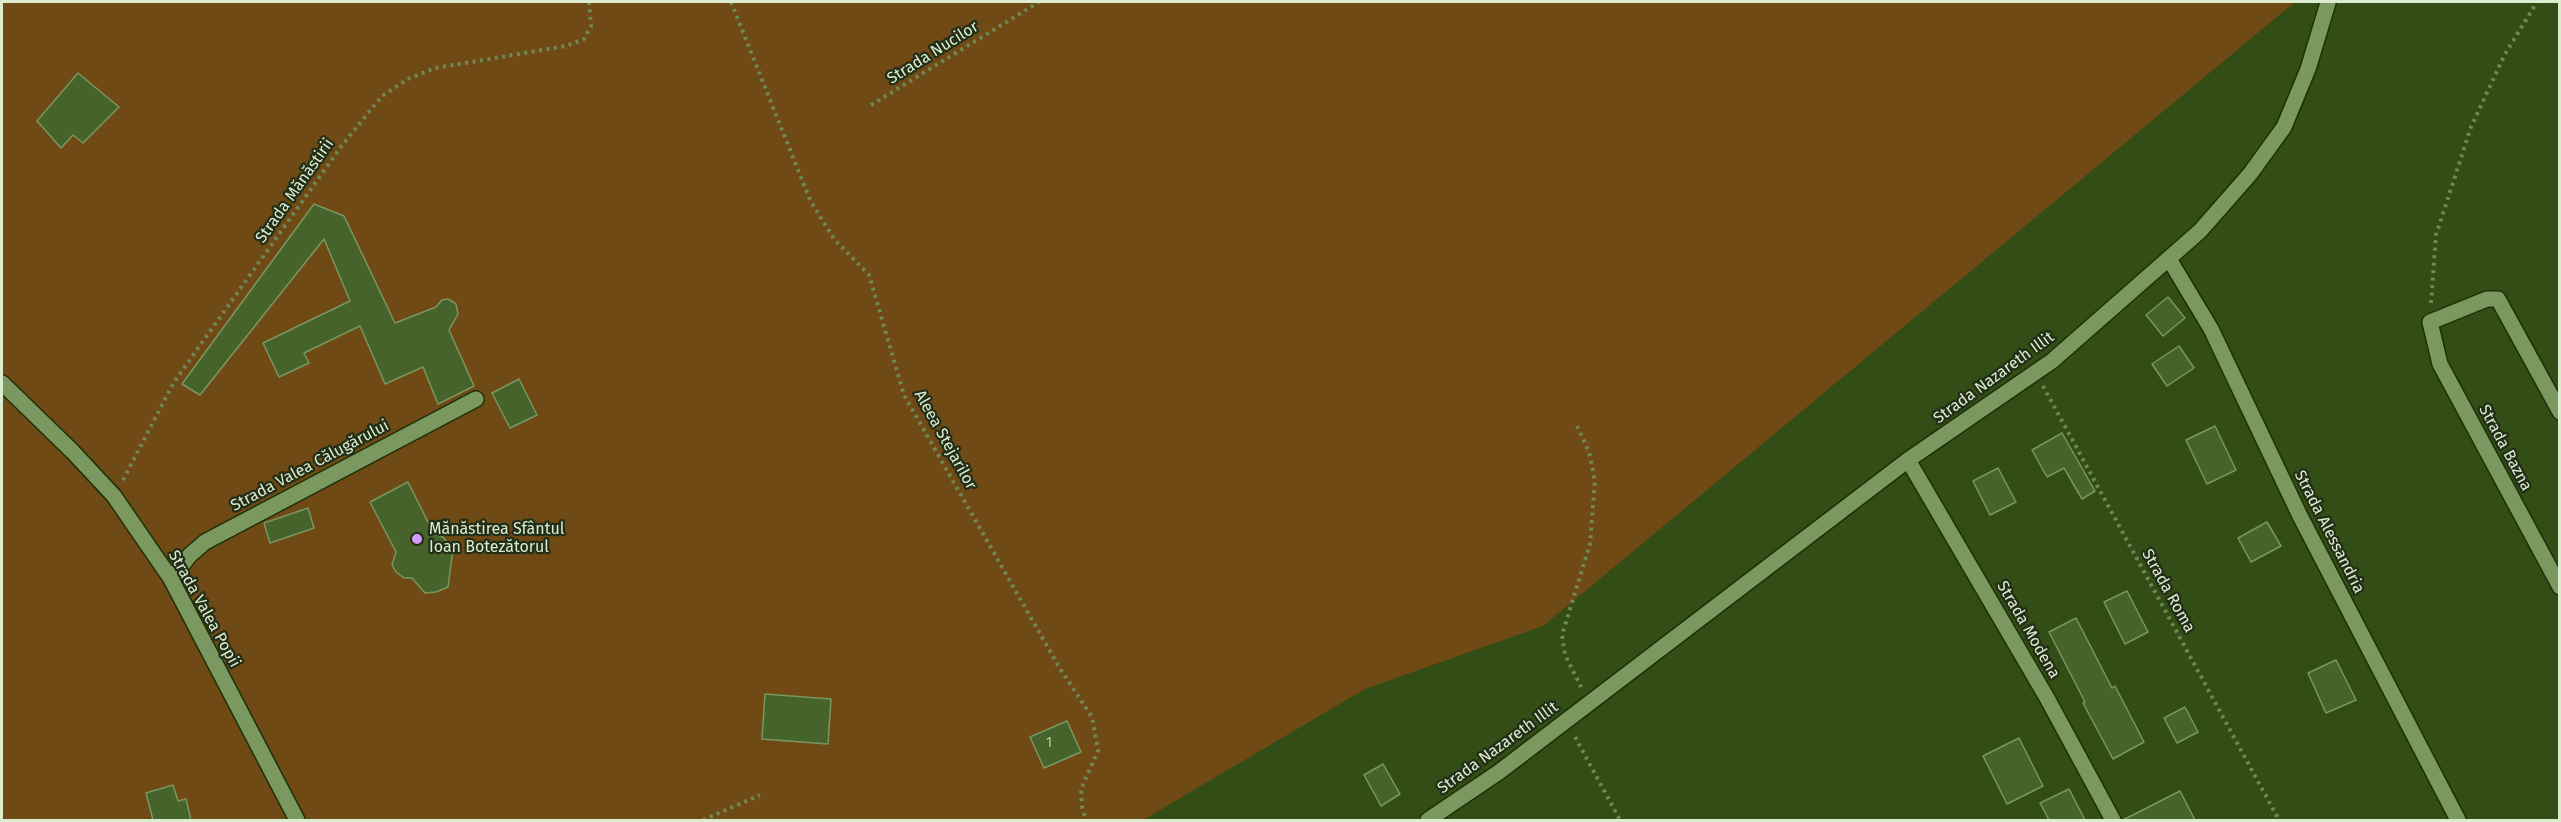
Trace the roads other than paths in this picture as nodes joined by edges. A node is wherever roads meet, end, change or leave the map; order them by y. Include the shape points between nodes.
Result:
1 (2328, 3) dead end
2 (2169, 259) junction
3 (2, 383) edge
4 (476, 399) dead end
5 (2559, 412) edge
6 (1908, 460) junction
7 (171, 579) junction
8 (2559, 587) edge
9 (297, 820) edge
10 (1428, 820) edge
11 (2113, 820) edge
12 (2458, 820) edge

1 - 2 street, Strada Nazareth Illit via 2308,69 2283,127 2250,174 2200,231
2 - 6 street, Strada Nazareth Illit via 2052,361
2 - 12 street, Strada Alessandria via 2211,329 2300,516
3 - 7 street, Strada Valea Popii via 114,496
4 - 7 street, Strada Valea Călugărului via 205,542
5 - 8 street, Strada Bazna via 2498,299 2487,299 2430,322 2440,364
6 - 10 street, Strada Nazareth Illit via 1590,704
6 - 11 street, Strada Modena via 2048,698
7 - 9 street, Strada Valea Popii

